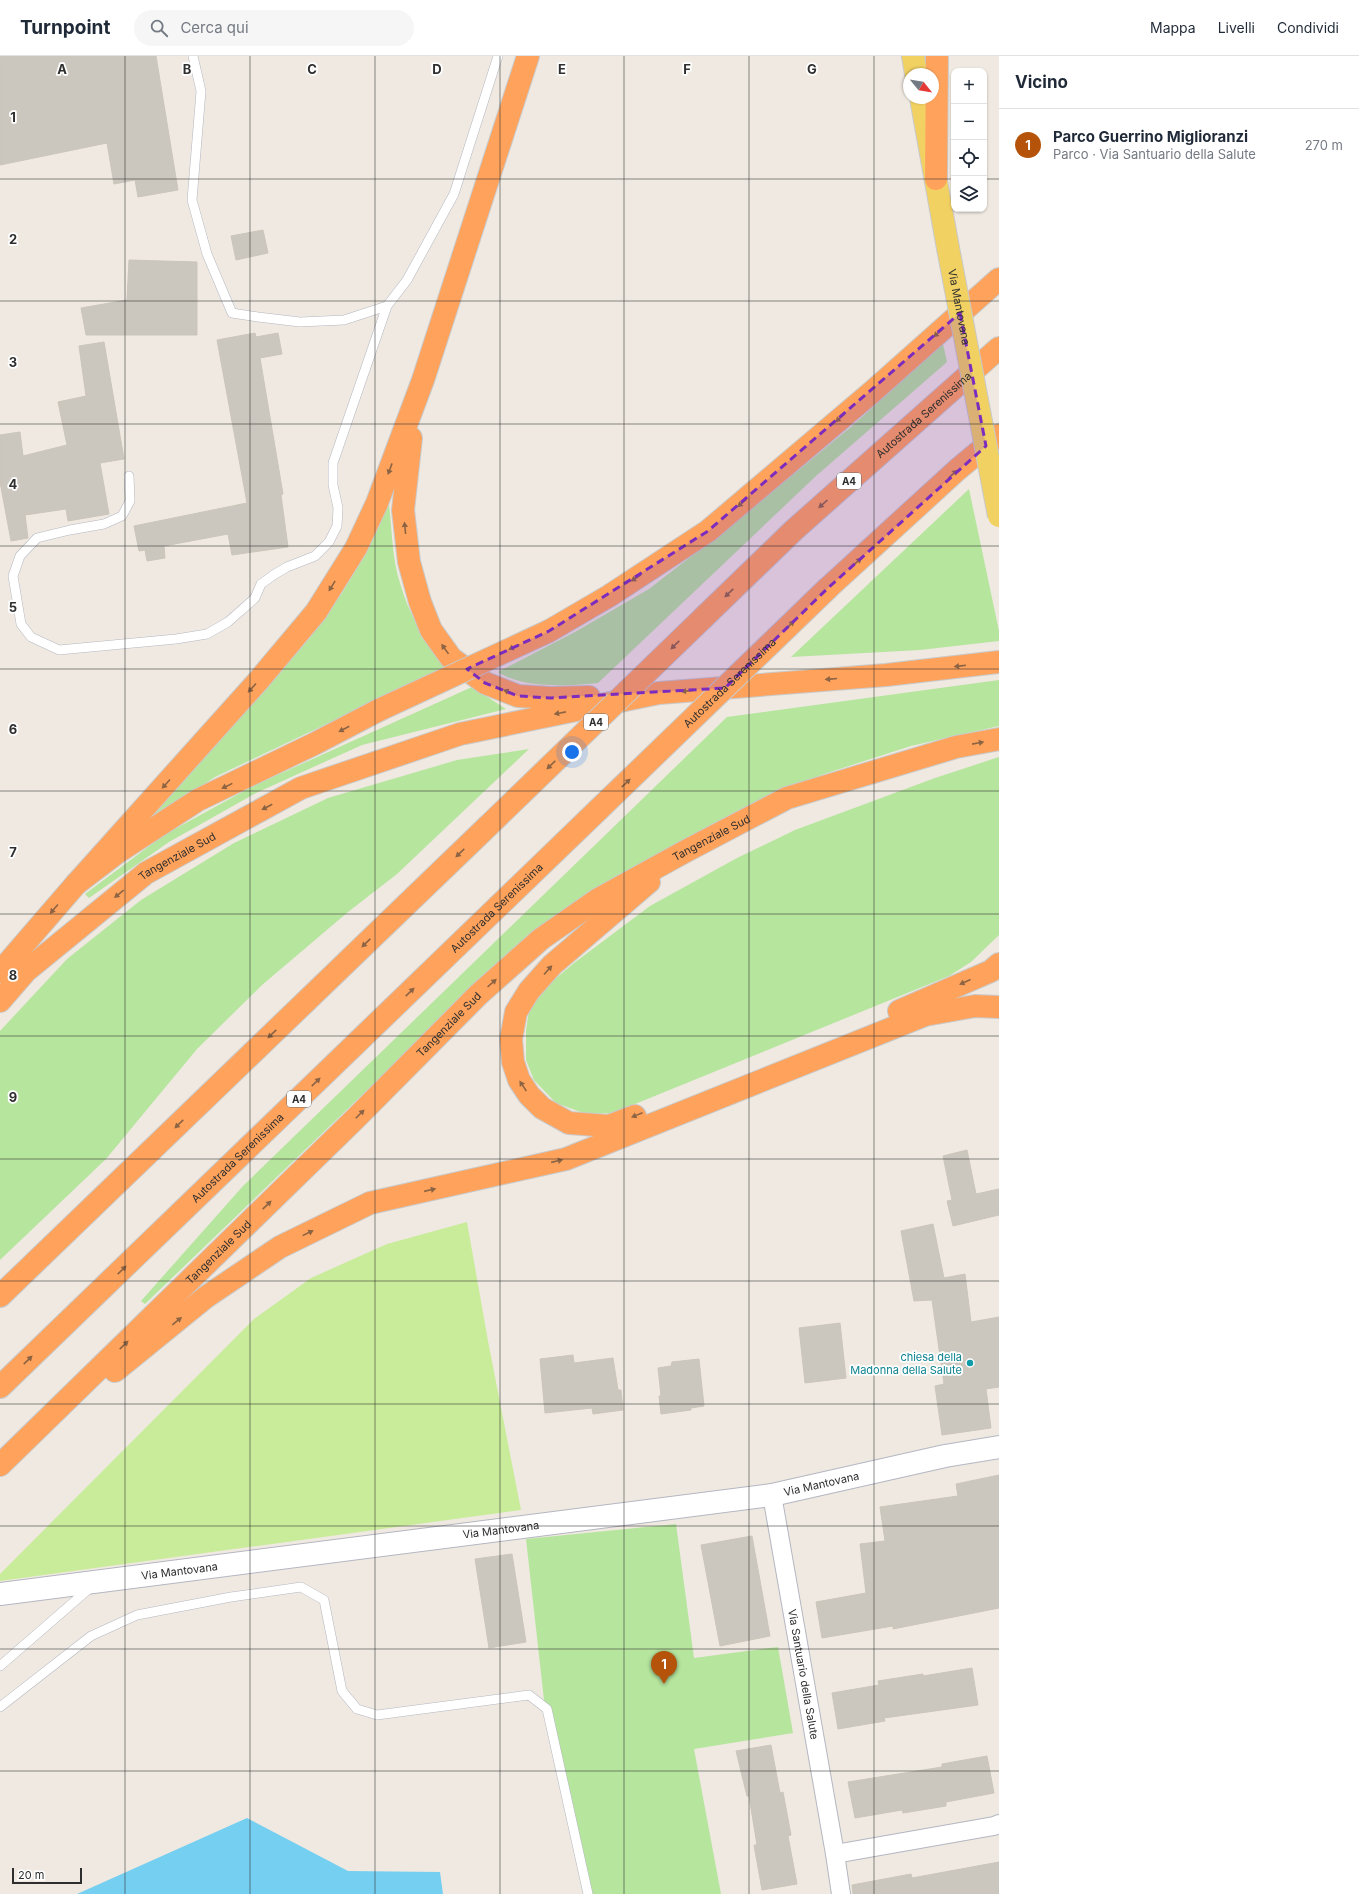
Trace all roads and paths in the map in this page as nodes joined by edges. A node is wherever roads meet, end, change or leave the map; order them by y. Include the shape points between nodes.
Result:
1 (193, 56) edge
2 (498, 56) edge
3 (528, 56) edge
4 (913, 56) edge
5 (937, 56) edge
6 (915, 68) edge
7 (922, 104) edge
8 (936, 179) junction
9 (999, 279) edge
10 (387, 306) junction
11 (999, 348) edge
12 (423, 380) junction
13 (999, 435) edge
14 (129, 476) dead end
15 (999, 516) edge
16 (999, 662) edge
17 (659, 693) junction
18 (999, 739) edge
19 (686, 851) junction
20 (76, 884) junction
21 (999, 964) edge
22 (0, 972) edge
23 (0, 1001) edge
24 (999, 1007) edge
25 (0, 1296) edge
26 (0, 1387) edge
27 (999, 1448) edge
28 (3, 1462) edge
29 (772, 1495) junction
30 (97, 1582) junction
31 (0, 1594) edge
32 (0, 1666) edge
33 (0, 1707) edge
34 (999, 1824) edge
35 (835, 1854) junction
36 (588, 1894) edge
37 (841, 1894) edge

1 - 10 lane via 202,91 192,200 207,254 232,312 300,322 344,320
2 - 10 lane via 454,194 407,280
3 - 12 highway
4 - 6 main road
5 - 8 highway
7 - 8 main road, Via Mantovana
8 - 15 main road, Via Mantovana, bridge
9 -> 20 highway, bridge via 872,392 708,531 609,596 549,631 379,710 198,800 118,852
10 - 14 lane via 333,463 333,485 338,508 337,526 329,542 315,556 287,567 261,584 255,598 228,622 207,634 176,640 59,650 32,637 21,624 13,576 20,556 37,538 104,524 122,516 130,501
11 -> 25 highway, Autostrada Serenissima / A4, bridge via 794,530
17 -> 12 highway via 552,698 518,696 485,683 451,658 431,630 420,602 409,562 403,510 410,443
12 -> 20 highway via 377,503 356,548 316,612 259,680
26 -> 13 highway, Autostrada Serenissima / A4, bridge via 828,588 956,470
16 -> 17 highway, Tangenziale Sud via 886,675
17 -> 23 highway, Tangenziale Sud via 460,734 301,788 146,872 26,971
19 -> 18 highway, Tangenziale Sud via 787,798 956,747
21 -> 19 highway via 991,971 917,1003 609,1126 569,1123 542,1108 518,1080 511,1039 516,1012 529,991 552,965
28 -> 19 highway, Tangenziale Sud via 356,1118 478,995 535,944 597,900
20 -> 22 highway
28 -> 24 highway via 206,1297 280,1247 370,1204 566,1159 925,1016 975,1006
27 - 29 street, Via Mantovana via 945,1456
29 - 30 street, Via Mantovana
29 - 35 street, Via Santuario della Salute
30 - 31 street, Via Mantovana
30 - 32 lane
33 - 36 lane via 91,1636 137,1615 301,1587 324,1600 342,1691 357,1709 377,1715 529,1695 548,1708
34 - 35 street
35 - 37 street, Via Santuario della Salute

